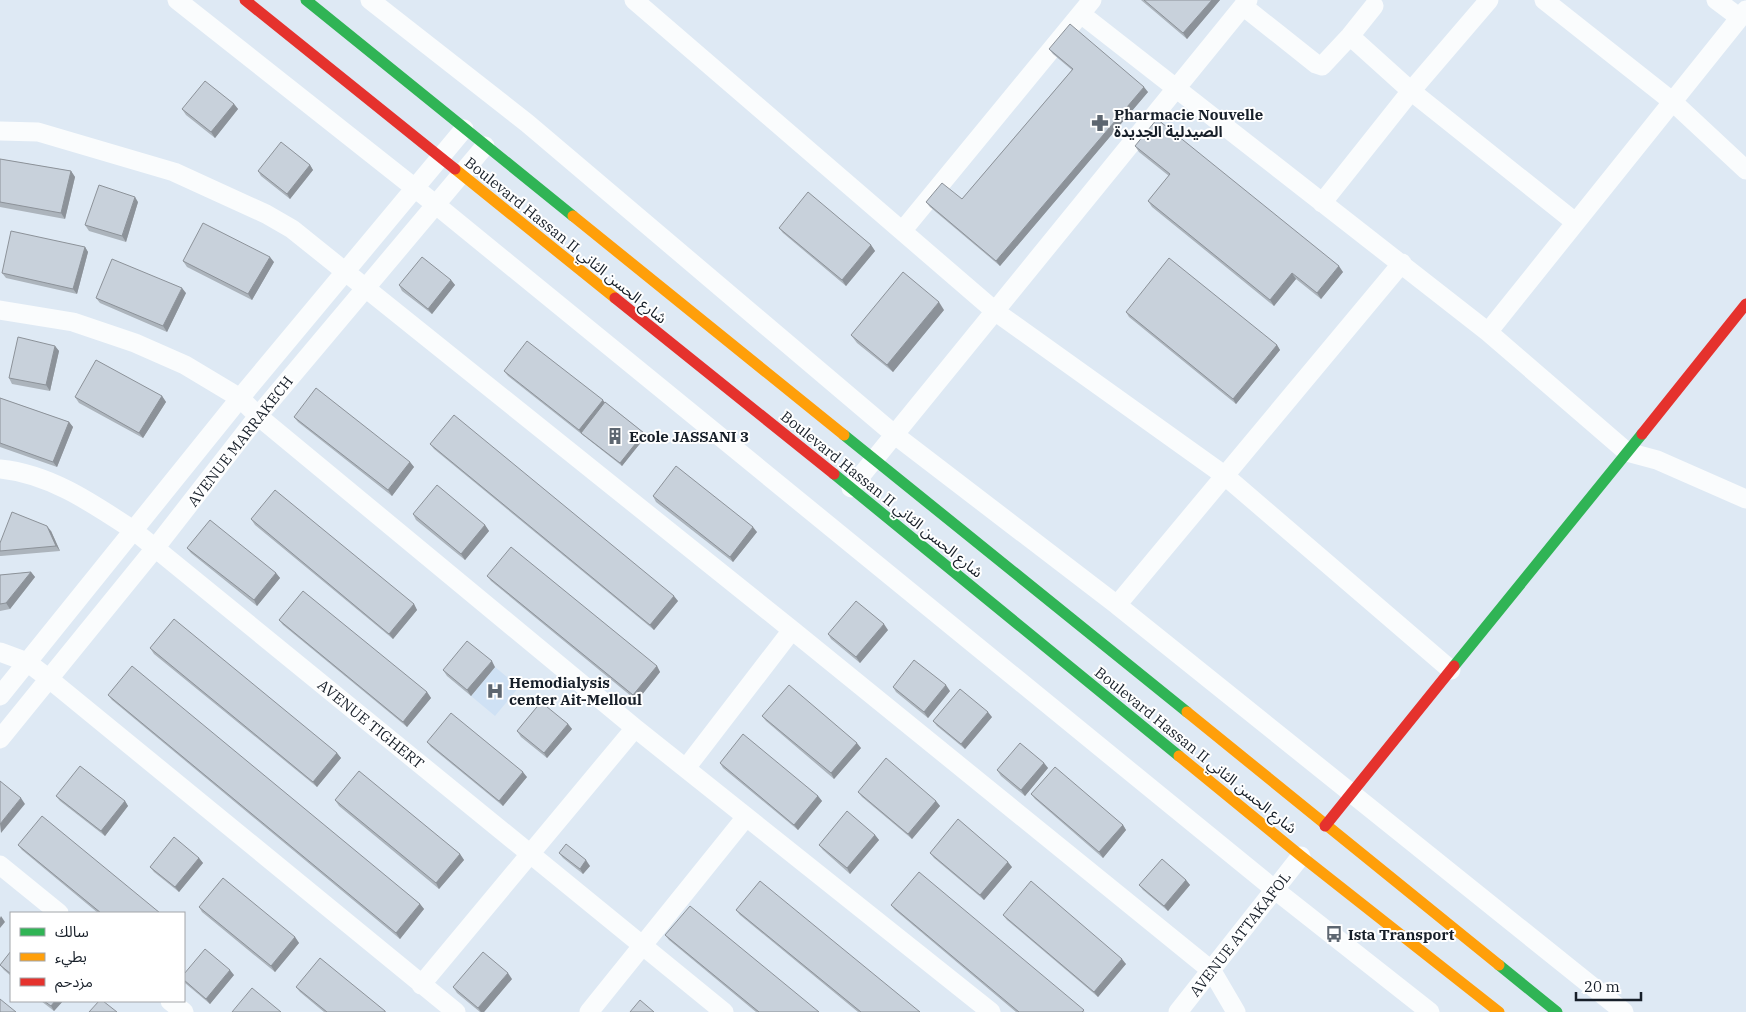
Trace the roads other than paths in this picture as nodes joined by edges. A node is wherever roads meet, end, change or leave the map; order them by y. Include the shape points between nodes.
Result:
1 (177, 0) edge
2 (245, 0) edge
3 (306, 0) edge
4 (370, 0) edge
5 (634, 0) edge
6 (1489, 0) edge
7 (1544, 0) edge
8 (1716, 0) edge
9 (1245, 3) edge
10 (1374, 6) dead end
11 (1086, 7) edge
12 (1743, 14) edge
13 (1350, 36) junction
14 (1176, 89) junction
15 (1411, 91) junction
16 (1673, 102) junction
17 (464, 129) junction
18 (0, 131) edge
19 (485, 146) junction
20 (440, 158) junction
21 (1746, 170) edge
22 (460, 174) junction
23 (414, 189) junction
24 (1322, 203) junction
25 (435, 204) junction
26 (1575, 222) junction
27 (903, 230) junction
28 (1402, 263) junction
29 (345, 270) junction
30 (366, 286) junction
31 (1746, 304) edge
32 (0, 310) edge
33 (996, 312) junction
34 (1488, 332) junction
35 (240, 398) junction
36 (258, 416) junction
37 (895, 435) junction
38 (1627, 452) junction
39 (874, 461) junction
40 (0, 469) edge
41 (1224, 475) junction
42 (852, 488) junction
43 (1746, 499) edge
44 (133, 530) junction
45 (156, 547) junction
46 (1117, 605) junction
47 (792, 630) junction
48 (0, 652) edge
49 (27, 662) junction
50 (1451, 670) junction
51 (48, 678) junction
52 (0, 696) edge
53 (634, 728) junction
54 (0, 739) edge
55 (686, 768) junction
56 (1352, 792) junction
57 (746, 817) junction
58 (1322, 830) junction
59 (1304, 852) junction
60 (529, 853) junction
61 (0, 865) edge
62 (1274, 889) junction
63 (58, 912) edge
64 (642, 946) junction
65 (1212, 971) junction
66 (421, 985) junction
67 (171, 1002) edge
68 (184, 1012) edge
69 (456, 1012) edge
70 (589, 1012) edge
71 (724, 1012) edge
72 (992, 1012) edge
73 (1178, 1012) edge
74 (1236, 1012) edge
75 (1430, 1012) edge
76 (1499, 1012) edge
77 (1557, 1012) edge
78 (1624, 1012) edge

1 - 23 street
2 - 20 main road, Boulevard Hassan II شارع الحسن الثاني
3 - 17 main road, Boulevard Hassan II شارع الحسن الثاني
4 - 37 street via 527,123
5 - 27 street
6 - 15 street
7 - 16 street
8 - 12 street
9 - 13 street via 1318,66 1325,64
9 - 14 street
10 - 13 street
11 - 14 street
11 - 27 street
12 - 16 street
13 - 15 street
14 - 24 street
14 - 33 street
15 - 24 street
15 - 26 street
16 - 21 street
16 - 26 street
17 - 19 main road, Boulevard Hassan II شارع الحسن الثاني
17 - 20 street, AVENUE MARRAKECH
18 - 29 street via 38,132 174,172 266,214 292,229
19 - 22 street, AVENUE MARRAKECH
19 - 39 main road, Boulevard Hassan II شارع الحسن الثاني
20 - 22 main road, Boulevard Hassan II شارع الحسن الثاني
20 - 23 street, AVENUE MARRAKECH
22 - 25 street, AVENUE MARRAKECH
22 - 42 main road, Boulevard Hassan II شارع الحسن الثاني
23 - 25 street
23 - 29 street, AVENUE MARRAKECH
24 - 28 street
25 - 30 street, AVENUE MARRAKECH
25 - 62 street
26 - 34 street
27 - 33 street
28 - 34 street
28 - 41 street
29 - 30 street
29 - 35 street, AVENUE MARRAKECH
30 - 36 street, AVENUE MARRAKECH
30 - 47 street
31 - 38 main road
32 - 35 street via 73,322 135,343 185,365
33 - 37 street
33 - 41 street
34 - 38 street
35 - 36 street
35 - 44 street, AVENUE MARRAKECH
36 - 45 street, AVENUE MARRAKECH
36 - 53 street
37 - 39 street
37 - 46 street
38 - 43 street via 1657,460
38 - 50 main road
39 - 42 street
39 - 58 main road, Boulevard Hassan II شارع الحسن الثاني
40 - 44 street, AVENUE TIGHERT via 16,471 76,492
41 - 46 street
41 - 50 street
42 - 59 main road, Boulevard Hassan II شارع الحسن الثاني
44 - 45 street, AVENUE TIGHERT
44 - 49 street, AVENUE MARRAKECH
45 - 51 street, AVENUE MARRAKECH
45 - 60 street, AVENUE TIGHERT
46 - 56 street
47 - 55 street
47 - 65 street
48 - 49 street
49 - 51 street
49 - 52 street, AVENUE MARRAKECH
50 - 56 main road
51 - 54 street, AVENUE MARRAKECH
51 - 66 street
53 - 55 street
53 - 60 street
55 - 57 street
56 - 58 main road
56 - 78 street
57 - 64 street
57 - 72 street
58 - 77 main road, Boulevard Hassan II شارع الحسن الثاني
59 - 62 street, AVENUE ATTAKAFOL
59 - 76 main road, Boulevard Hassan II شارع الحسن الثاني
60 - 64 street, AVENUE TIGHERT
60 - 66 street
61 - 63 street
62 - 65 street, AVENUE ATTAKAFOL
62 - 75 street
64 - 70 street
64 - 71 street, AVENUE TIGHERT
65 - 73 street, AVENUE ATTAKAFOL
65 - 74 street
66 - 69 street
67 - 68 street

